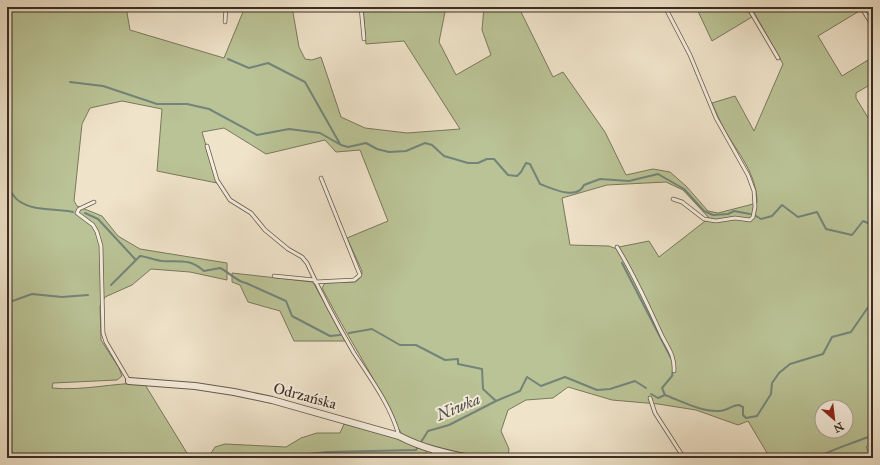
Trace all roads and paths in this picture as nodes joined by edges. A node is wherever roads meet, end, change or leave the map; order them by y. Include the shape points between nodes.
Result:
1 (226, 7) edge
2 (361, 7) edge
3 (665, 7) edge
4 (748, 7) edge
5 (863, 10) dead end
6 (225, 22) dead end
7 (873, 26) edge
8 (364, 39) dead end
9 (778, 58) dead end
10 (207, 146) dead end
11 (320, 178) dead end
12 (673, 199) dead end
13 (94, 202) dead end
14 (617, 247) dead end
15 (274, 276) dead end
16 (315, 281) junction
17 (674, 371) dead end
18 (128, 380) joint
19 (650, 398) dead end
20 (400, 436) junction
21 (436, 450) junction
22 (429, 458) edge
23 (469, 458) edge
24 (684, 458) edge

1 - 6 lane
2 - 8 lane
3 - 12 lane via 690,55 716,118 748,175 754,191 755,207 750,220 735,218 716,221 704,219 682,202
4 - 9 lane
5 - 7 lane
10 - 16 lane via 217,180 230,200 251,213 265,230 305,260
11 - 16 lane via 360,275 354,280
13 - 18 lane via 79,209 77,214 93,225 97,232 102,256 103,332
14 - 17 lane via 642,290 663,338 672,352
15 - 16 lane
16 - 20 lane via 382,398
18 - 20 street, Odrzańska via 234,392 272,400
19 - 24 lane via 656,413
20 - 21 street, Odrzańska via 412,443
21 - 22 lane
21 - 23 street, Odrzańska

